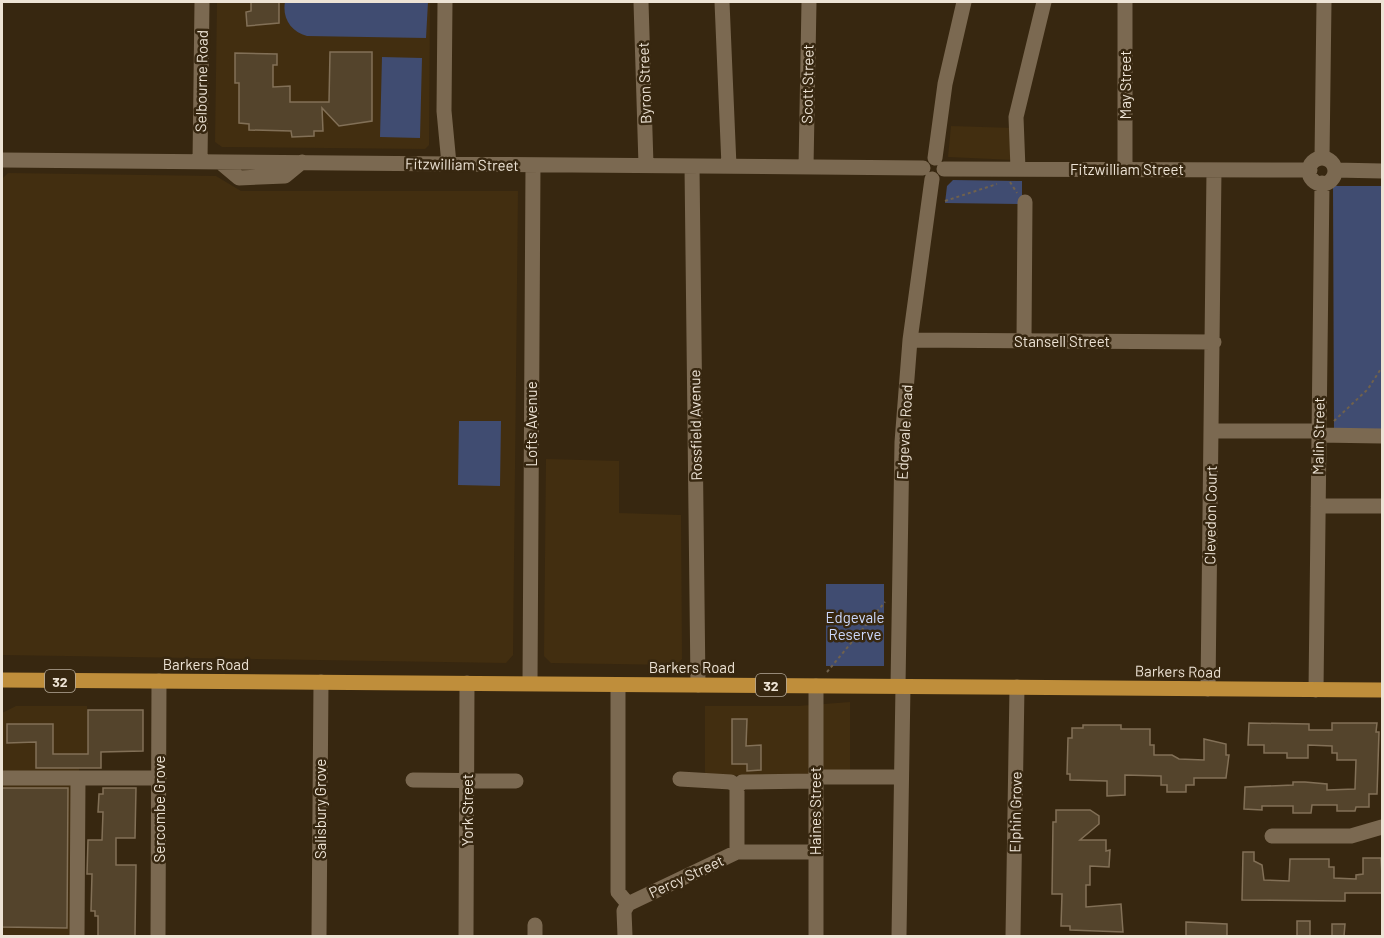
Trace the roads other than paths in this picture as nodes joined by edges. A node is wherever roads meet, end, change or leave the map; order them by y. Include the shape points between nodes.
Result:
1 (202, 2) edge
2 (445, 2) edge
3 (641, 2) edge
4 (722, 2) edge
5 (809, 2) edge
6 (964, 2) edge
7 (1044, 2) edge
8 (1125, 2) edge
9 (1324, 2) edge
10 (1322, 158) junction
11 (2, 160) edge
12 (200, 161) junction
13 (443, 164) junction
14 (533, 165) junction
15 (646, 165) junction
16 (692, 166) junction
17 (729, 166) junction
18 (806, 167) junction
19 (933, 169) junction
20 (1018, 169) junction
21 (1125, 169) junction
22 (1214, 170) junction
23 (1310, 170) junction
24 (1335, 170) junction
25 (1383, 171) edge
26 (1322, 183) junction
27 (1025, 202) dead end
28 (910, 340) junction
29 (1024, 341) junction
30 (1214, 342) junction
31 (1211, 431) junction
32 (1318, 433) junction
33 (1383, 436) edge
34 (1318, 506) junction
35 (1383, 506) edge
36 (2, 680) edge
37 (159, 681) junction
38 (321, 682) junction
39 (468, 683) junction
40 (530, 684) junction
41 (618, 684) junction
42 (698, 685) junction
43 (816, 686) junction
44 (900, 686) junction
45 (1017, 687) junction
46 (1208, 689) junction
47 (1316, 690) junction
48 (1383, 690) edge
49 (899, 777) junction
50 (2, 778) edge
51 (78, 778) junction
52 (159, 778) junction
53 (680, 778) dead end
54 (816, 779) junction
55 (413, 780) dead end
56 (467, 780) junction
57 (516, 781) dead end
58 (737, 787) junction
59 (1380, 827) edge
60 (1272, 836) dead end
61 (736, 852) junction
62 (815, 852) junction
63 (628, 904) junction
64 (76, 936) edge
65 (158, 936) edge
66 (319, 936) edge
67 (466, 936) edge
68 (625, 936) edge
69 (816, 936) edge
70 (899, 936) edge
71 (1014, 936) edge

1 - 12 street, Selbourne Road
2 - 13 street
3 - 15 street, Byron Street
4 - 17 street
5 - 18 street, Scott Street
6 - 19 street, Edgevale Road via 945,84
7 - 20 street via 1016,117
8 - 21 street, May Street
9 - 10 street
10 - 23 street via 1313,162
10 - 24 street via 1330,161
11 - 12 street, Fitzwilliam Street
12 - 13 street, Fitzwilliam Street
13 - 14 street, Fitzwilliam Street
14 - 15 street, Fitzwilliam Street
14 - 40 street, Lofts Avenue
15 - 16 street, Fitzwilliam Street
16 - 17 street, Fitzwilliam Street
16 - 42 street, Rossfield Avenue
17 - 18 street, Fitzwilliam Street
18 - 19 street, Fitzwilliam Street
19 - 20 street, Fitzwilliam Street
19 - 28 street, Edgevale Road
20 - 21 street, Fitzwilliam Street
21 - 22 street, Fitzwilliam Street
22 - 23 street, Fitzwilliam Street
22 - 30 street, Clevedon Court
23 - 26 street via 1314,180
24 - 25 street
24 - 26 street via 1332,178
26 - 32 street, Malin Street
27 - 29 street
28 - 29 street, Stansell Street
28 - 44 street, Edgevale Road via 902,442
29 - 30 street, Stansell Street
30 - 31 street, Clevedon Court
31 - 32 street
31 - 46 street, Clevedon Court
32 - 33 street
32 - 34 street, Malin Street
34 - 35 street
34 - 47 street, Malin Street
36 - 37 main road, Barkers Road / 32
37 - 38 main road, Barkers Road / 32
37 - 52 street, Sercombe Grove
38 - 39 main road, Barkers Road / 32
38 - 66 street, Salisbury Grove
39 - 40 main road, Barkers Road / 32
39 - 56 street, York Street
40 - 41 main road, Barkers Road / 32
41 - 42 main road, Barkers Road / 32
41 - 63 street via 618,892
42 - 43 main road, Barkers Road / 32
43 - 44 main road, Barkers Road / 32
43 - 54 street, Haines Street
44 - 45 main road, Barkers Road / 32
44 - 49 street, Edgevale Road
45 - 46 main road, Barkers Road / 32
45 - 71 street, Elphin Grove
46 - 47 main road, Barkers Road / 32
47 - 48 main road, Barkers Road / 32
49 - 54 street
49 - 70 street, Edgevale Road
50 - 51 street
51 - 52 street
51 - 64 street
52 - 65 street, Sercombe Grove
53 - 58 street via 731,782
54 - 58 street via 742,782
54 - 62 street, Haines Street
55 - 56 street
56 - 57 street
56 - 67 street, York Street
58 - 61 street
59 - 60 street via 1351,836
61 - 62 street, Percy Street
61 - 63 street, Percy Street
62 - 69 street, Haines Street
63 - 68 street via 624,912

